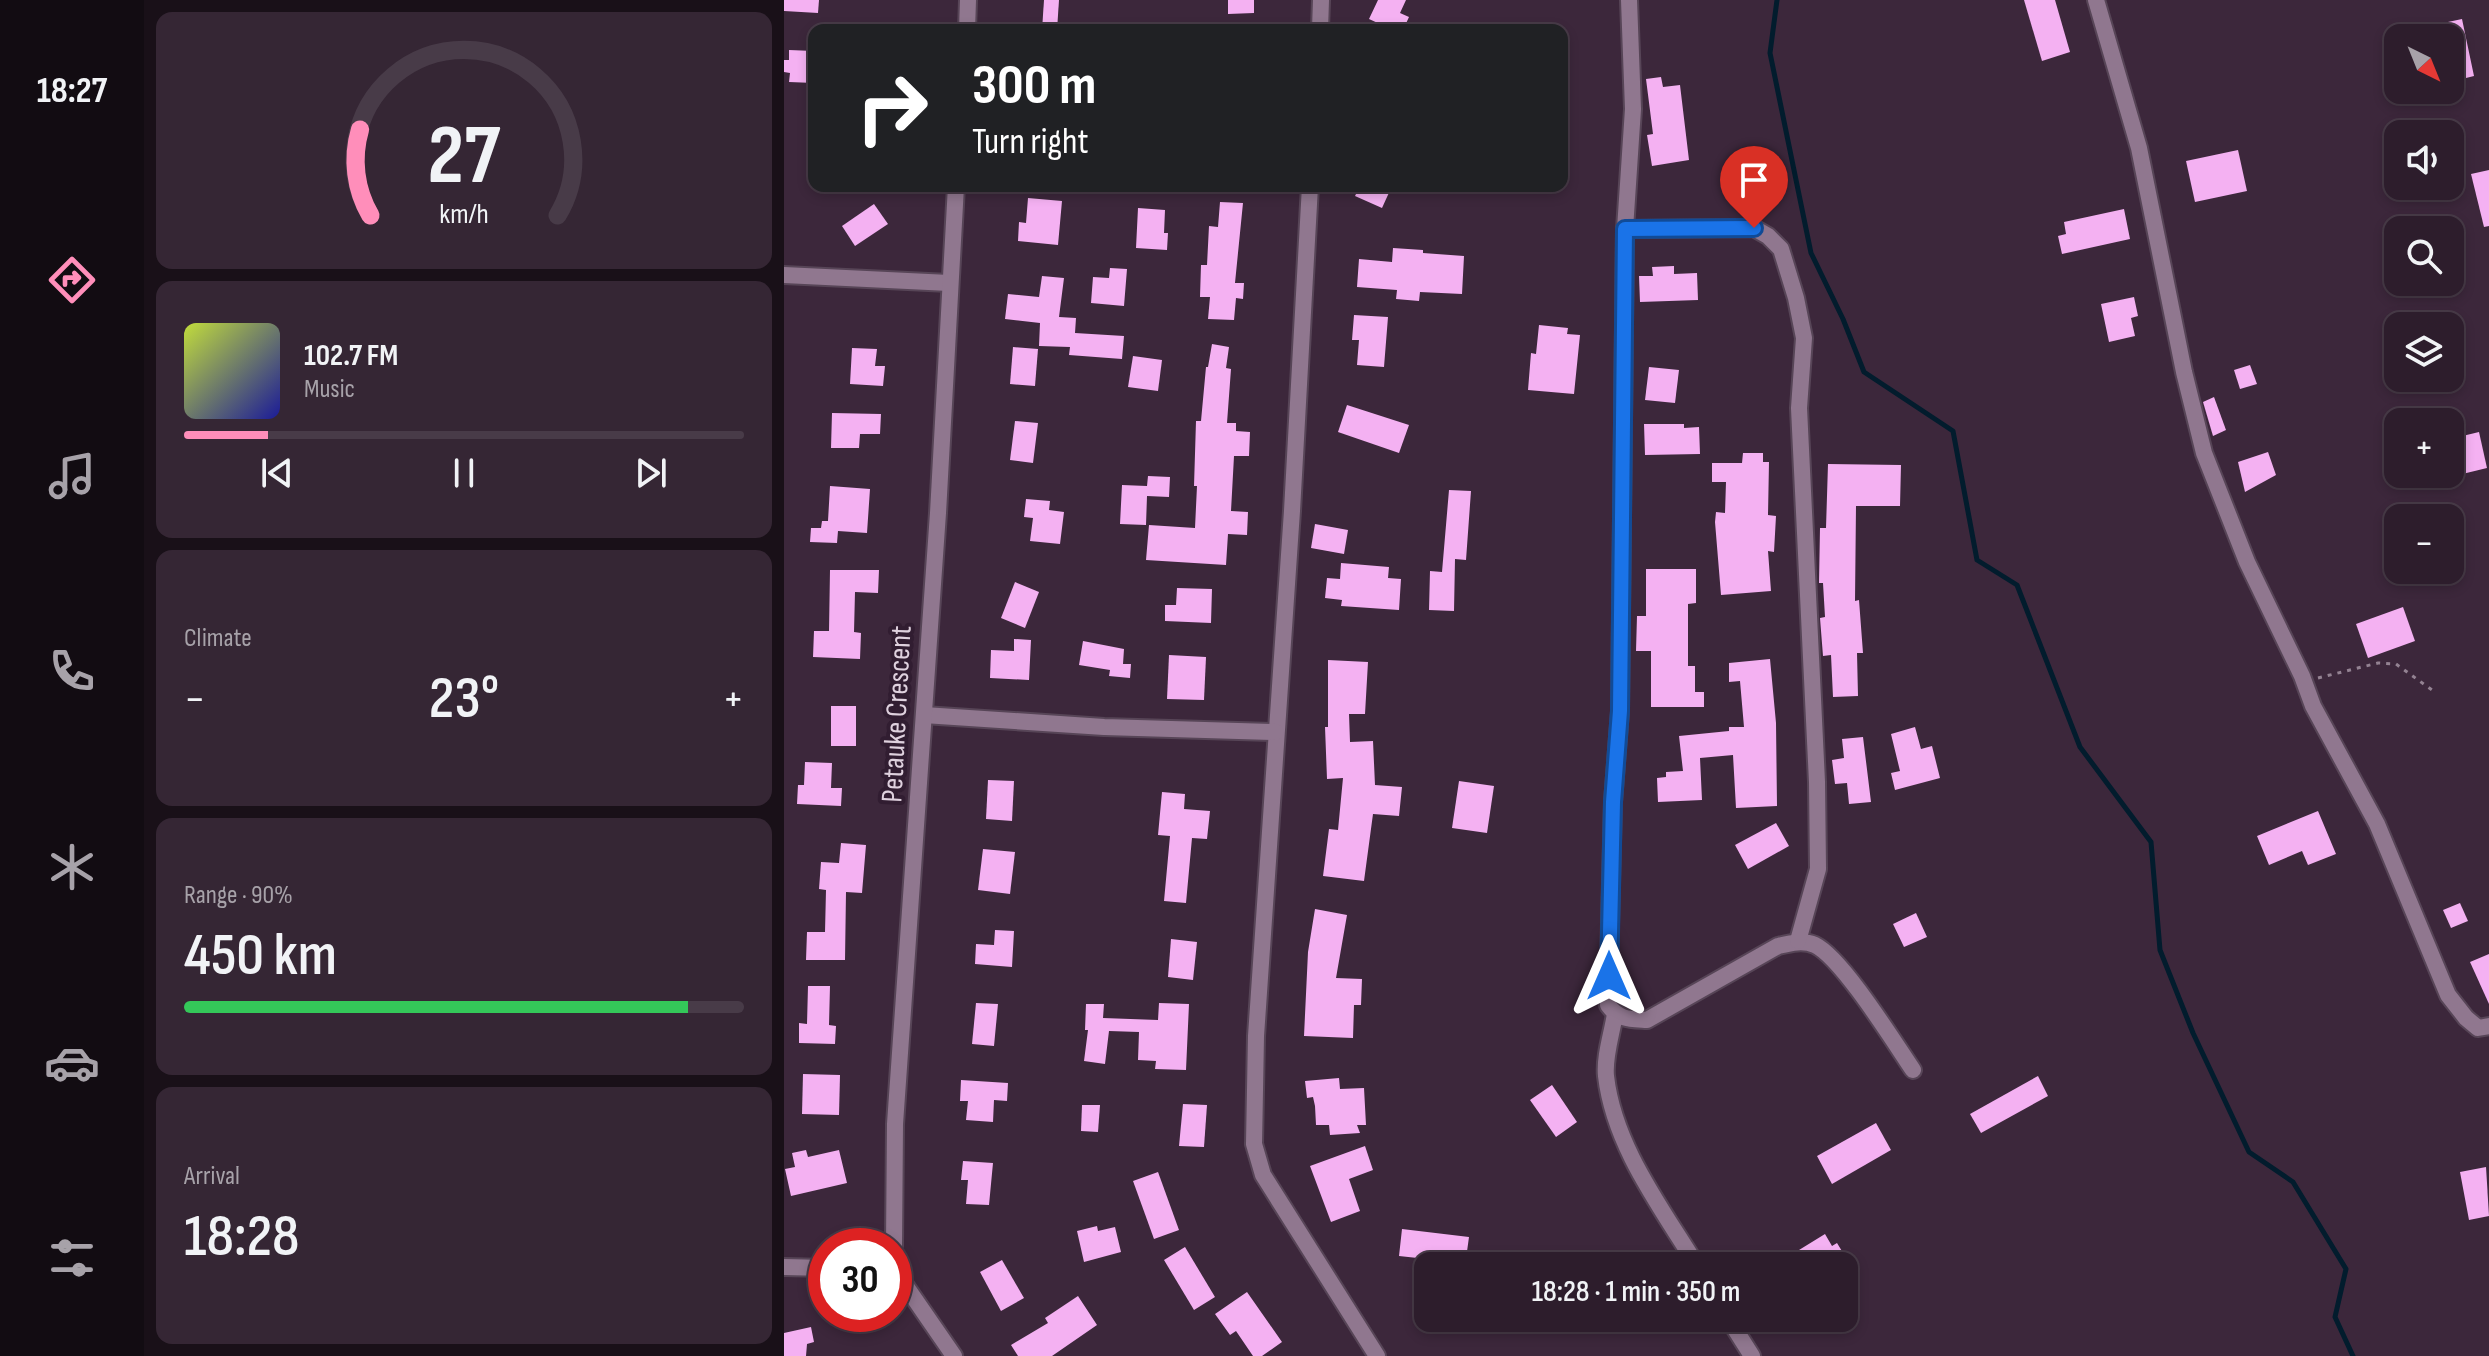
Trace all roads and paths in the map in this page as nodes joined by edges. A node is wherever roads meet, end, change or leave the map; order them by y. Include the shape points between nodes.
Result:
1 (968, 0) edge
2 (1321, 0) edge
3 (1629, 0) edge
4 (2096, 0) edge
5 (967, 24) edge
6 (1320, 24) edge
7 (956, 192) edge
8 (1310, 192) edge
9 (1625, 229) junction
10 (784, 275) edge
11 (949, 283) junction
12 (2302, 676) junction
13 (2432, 690) dead end
14 (924, 715) junction
15 (1276, 732) junction
16 (1798, 941) junction
17 (1615, 1014) junction
18 (2489, 1026) edge
19 (1913, 1070) dead end
20 (894, 1228) edge
21 (1688, 1252) edge
22 (784, 1267) edge
23 (808, 1268) edge
24 (912, 1295) edge
25 (1737, 1332) edge
26 (954, 1356) edge
27 (1377, 1356) edge
28 (1752, 1356) edge

1 - 5 street
2 - 6 street
3 - 9 street via 1633,109
4 - 12 street via 2139,148 2204,453 2247,562
7 - 11 street, Petauke Crescent
8 - 15 street
9 - 16 street via 1754,228 1781,249 1796,298 1804,338 1799,408 1818,869
9 - 17 street via 1620,711 1609,902 1608,1005
10 - 11 street
11 - 14 street, Petauke Crescent
12 - 13 path via 2318,678 2378,663 2396,664
12 - 18 street via 2377,824 2448,995 2478,1028
14 - 15 street
14 - 20 street, Petauke Crescent via 895,1124
15 - 27 street via 1256,1036 1255,1154 1269,1186
16 - 17 street via 1778,946 1647,1020
16 - 19 street via 1817,946 1840,968
17 - 21 street via 1605,1073 1615,1116 1637,1169
22 - 23 street
24 - 26 street
25 - 28 street

